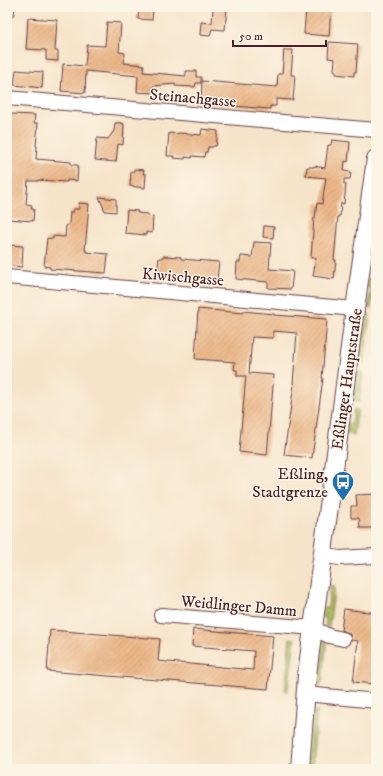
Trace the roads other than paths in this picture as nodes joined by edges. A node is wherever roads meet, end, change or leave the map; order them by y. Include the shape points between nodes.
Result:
1 (7, 7) edge
2 (7, 11) edge
3 (7, 98) edge
4 (376, 130) edge
5 (376, 160) edge
6 (7, 278) edge
7 (355, 309) junction
8 (323, 555) junction
9 (376, 556) edge
10 (161, 615) dead end
11 (313, 628) junction
12 (343, 639) dead end
13 (306, 694) junction
14 (376, 701) edge
15 (300, 769) edge

1 - 2 street
3 - 4 street, Steinachgasse
5 - 7 main road, Eßlinger Hauptstraße
6 - 7 street, Kiwischgasse
7 - 8 main road, Eßlinger Hauptstraße
8 - 9 street via 339,558
8 - 11 main road, Eßlinger Hauptstraße
10 - 11 street, Weidlinger Damm
11 - 12 street via 329,636
11 - 13 main road, Eßlinger Hauptstraße
13 - 14 street
13 - 15 main road, Eßlinger Hauptstraße

